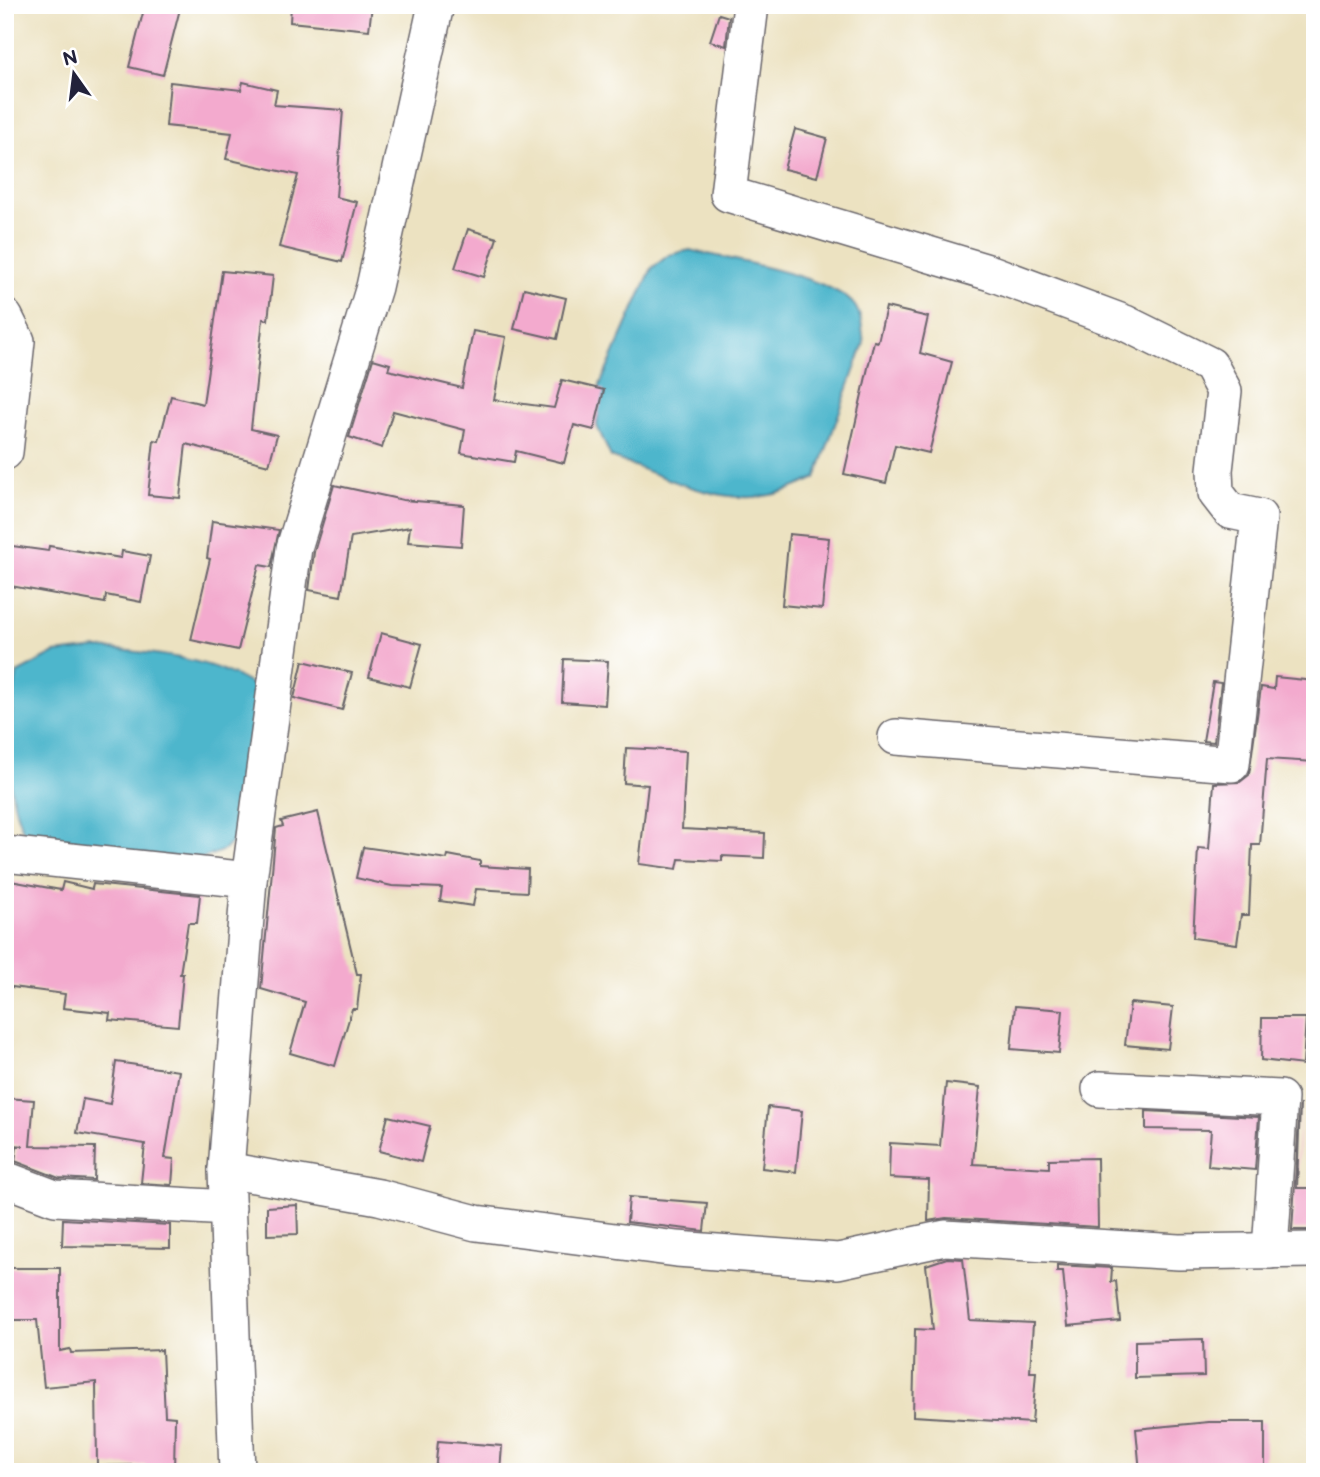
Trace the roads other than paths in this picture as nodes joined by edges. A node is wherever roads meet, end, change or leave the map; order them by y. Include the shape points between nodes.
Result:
1 (436, 5) edge
2 (751, 5) edge
3 (5, 317) edge
4 (5, 452) edge
5 (896, 737) dead end
6 (5, 855) edge
7 (249, 880) junction
8 (1100, 1089) dead end
9 (226, 1170) junction
10 (5, 1179) edge
11 (228, 1208) junction
12 (1315, 1250) edge
13 (1270, 1251) junction
14 (237, 1472) edge

1 - 7 street via 374,287 294,548
2 - 5 street via 728,194 991,273 1125,323 1210,365 1224,391 1216,494 1230,511 1259,517 1232,764
3 - 4 street via 17,341
6 - 7 street
7 - 9 street
8 - 13 street via 1280,1098
9 - 11 street
9 - 13 street via 379,1198 476,1223 704,1251 838,1261 945,1238 1179,1252
10 - 11 street via 55,1198
11 - 14 street
12 - 13 street

